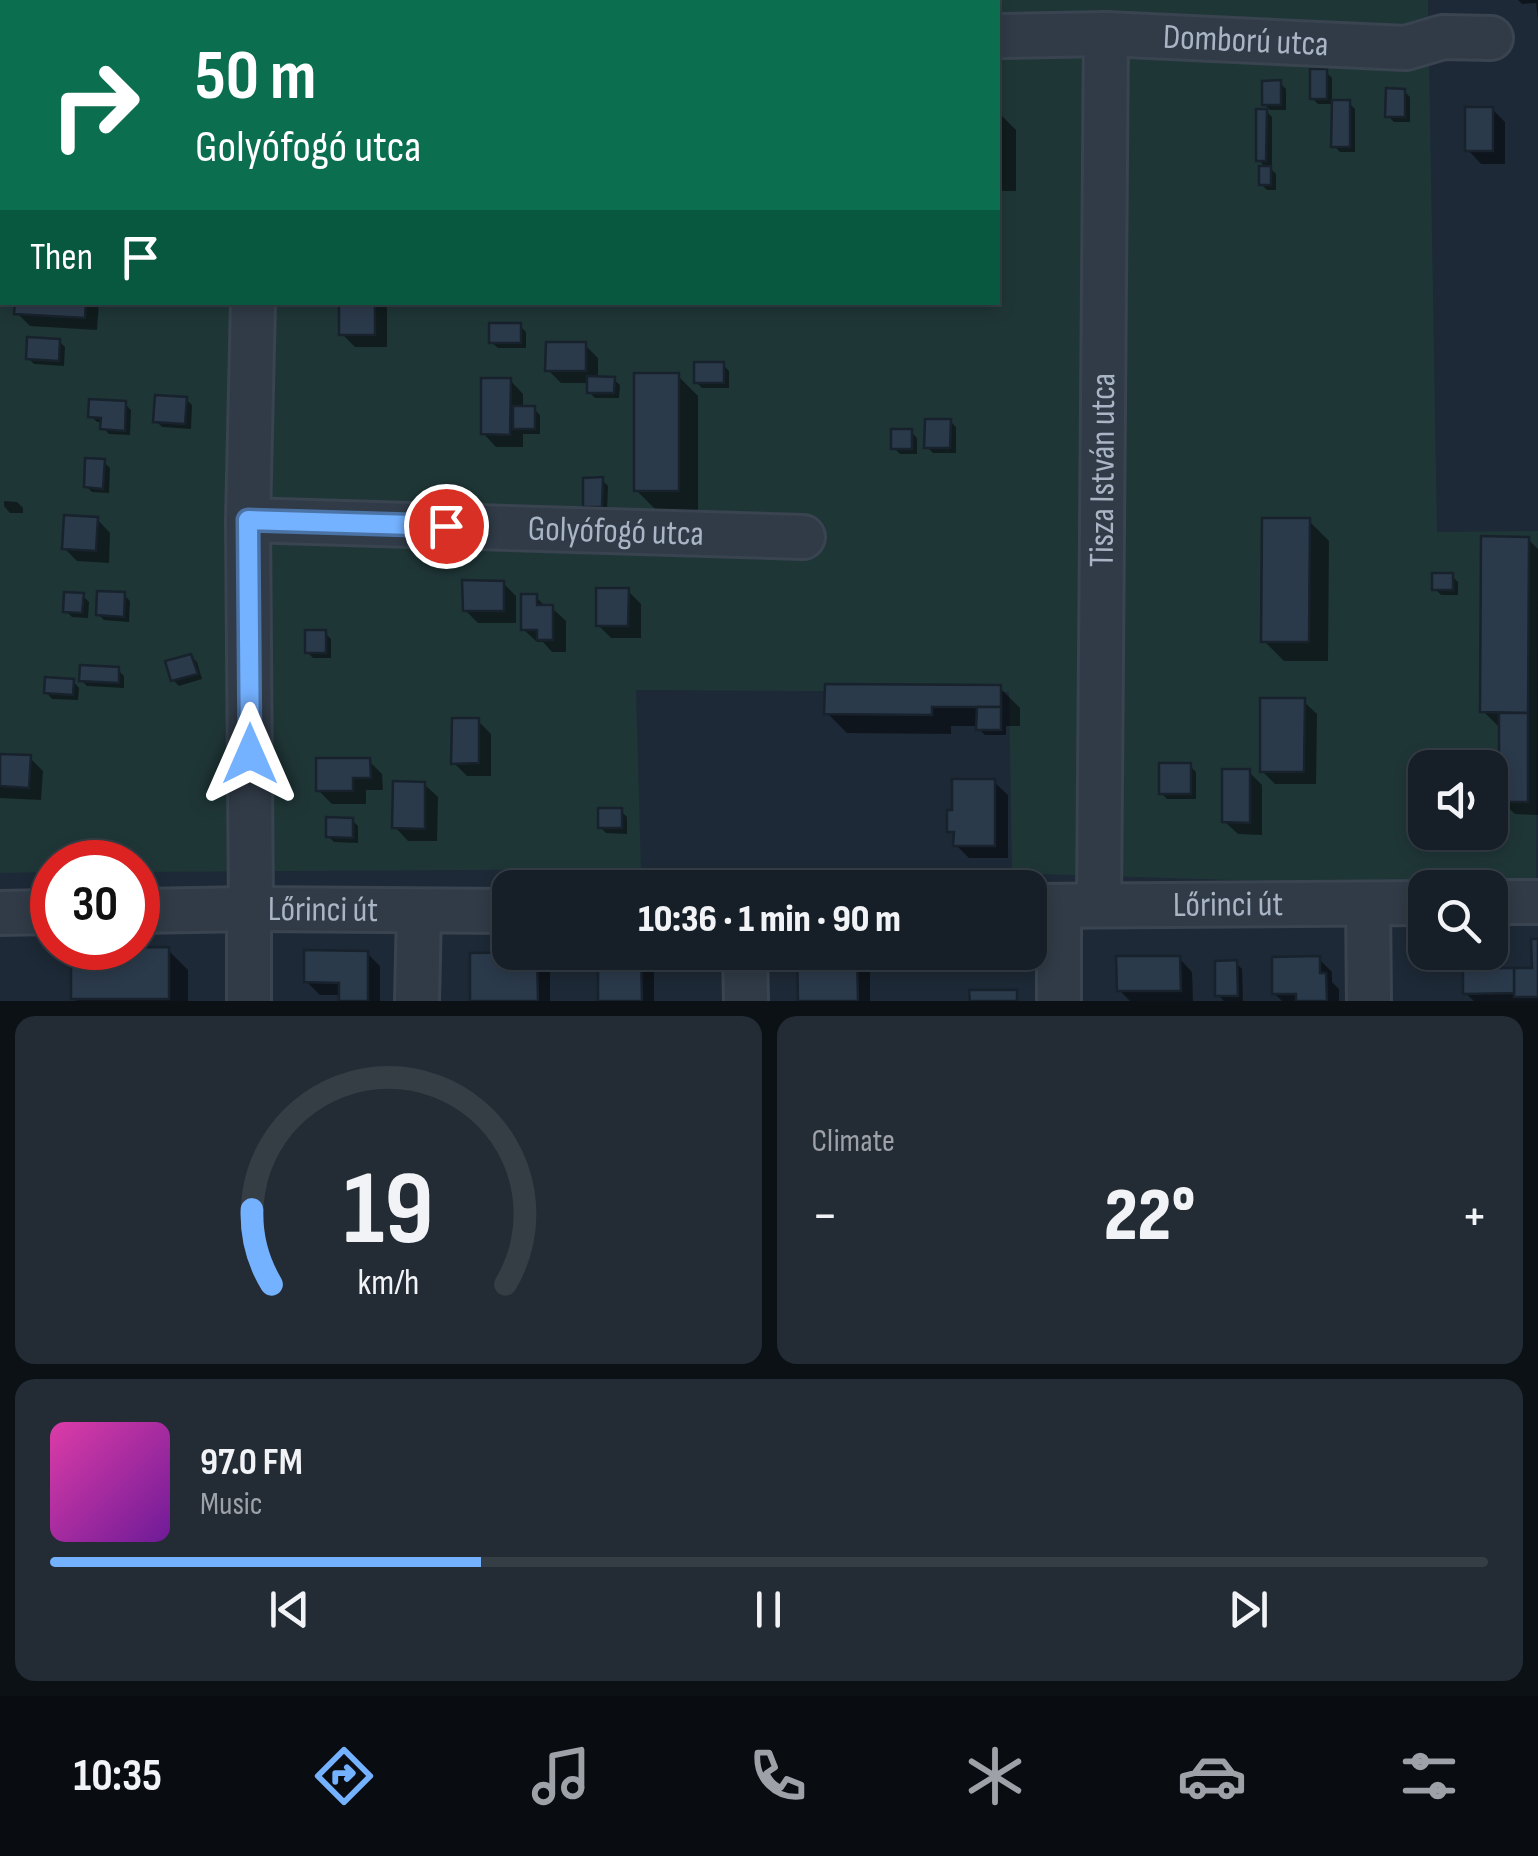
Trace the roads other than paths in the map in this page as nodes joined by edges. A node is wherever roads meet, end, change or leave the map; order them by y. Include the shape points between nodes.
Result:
1 (1106, 34) junction
2 (1000, 36) edge
3 (1491, 38) dead end
4 (253, 305) edge
5 (248, 520) junction
6 (803, 537) dead end
7 (1508, 902) edge
8 (1538, 902) edge
9 (1408, 903) edge
10 (1368, 904) junction
11 (1063, 906) edge
12 (251, 909) junction
13 (160, 911) edge
14 (419, 911) junction
15 (492, 911) edge
16 (30, 912) edge
17 (0, 913) edge
18 (745, 970) edge
19 (250, 1001) edge
20 (416, 1001) edge
21 (746, 1001) edge
22 (1059, 1001) edge
23 (1369, 1001) edge

1 - 2 street, Domború utca
1 - 3 street, Domború utca via 1406,48 1444,38
1 - 11 street, Tisza István utca
4 - 5 street
5 - 6 street, Golyófogó utca
5 - 12 street
7 - 8 street
9 - 10 street, Lőrinci út
10 - 11 street, Lőrinci út
10 - 23 street
11 - 22 street, Tisza István utca
12 - 13 street, Lőrinci út
12 - 14 street, Lőrinci út
12 - 19 street
14 - 15 street, Lőrinci út
14 - 20 street
16 - 17 street
18 - 21 street

